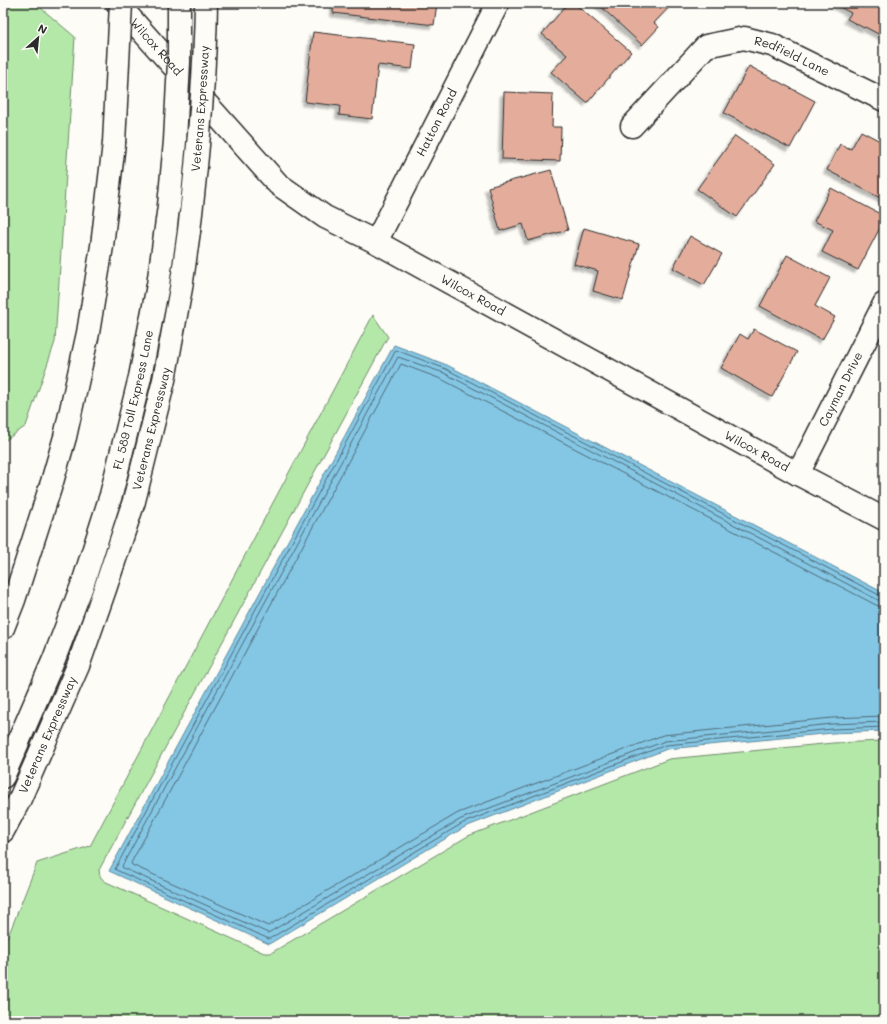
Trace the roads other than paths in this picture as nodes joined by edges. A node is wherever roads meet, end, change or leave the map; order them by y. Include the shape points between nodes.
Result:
1 (117, 3) edge
2 (121, 3) edge
3 (179, 3) edge
4 (206, 3) edge
5 (498, 3) edge
6 (884, 100) edge
7 (632, 126) dead end
8 (376, 242) junction
9 (884, 304) edge
10 (798, 474) junction
11 (884, 519) edge
12 (3, 628) edge
13 (3, 777) edge
14 (3, 831) edge

1 - 8 main road, Wilcox Road via 278,184 325,217
2 - 12 main road, bridge via 114,143 102,246 88,333 65,437
3 - 13 main road, FL 589 Toll Express Lane, bridge via 179,62 169,206 158,285 140,377 111,495 83,583 54,659
4 - 14 main road, Veterans Expressway, bridge via 204,74 197,162 181,288 164,380 134,501 78,666 19,801
5 - 8 main road, Hatton Road
6 - 7 main road, Redfield Lane via 772,45 744,38 706,46
8 - 10 main road, Wilcox Road
9 - 10 main road, Cayman Drive
10 - 11 main road, Wilcox Road

